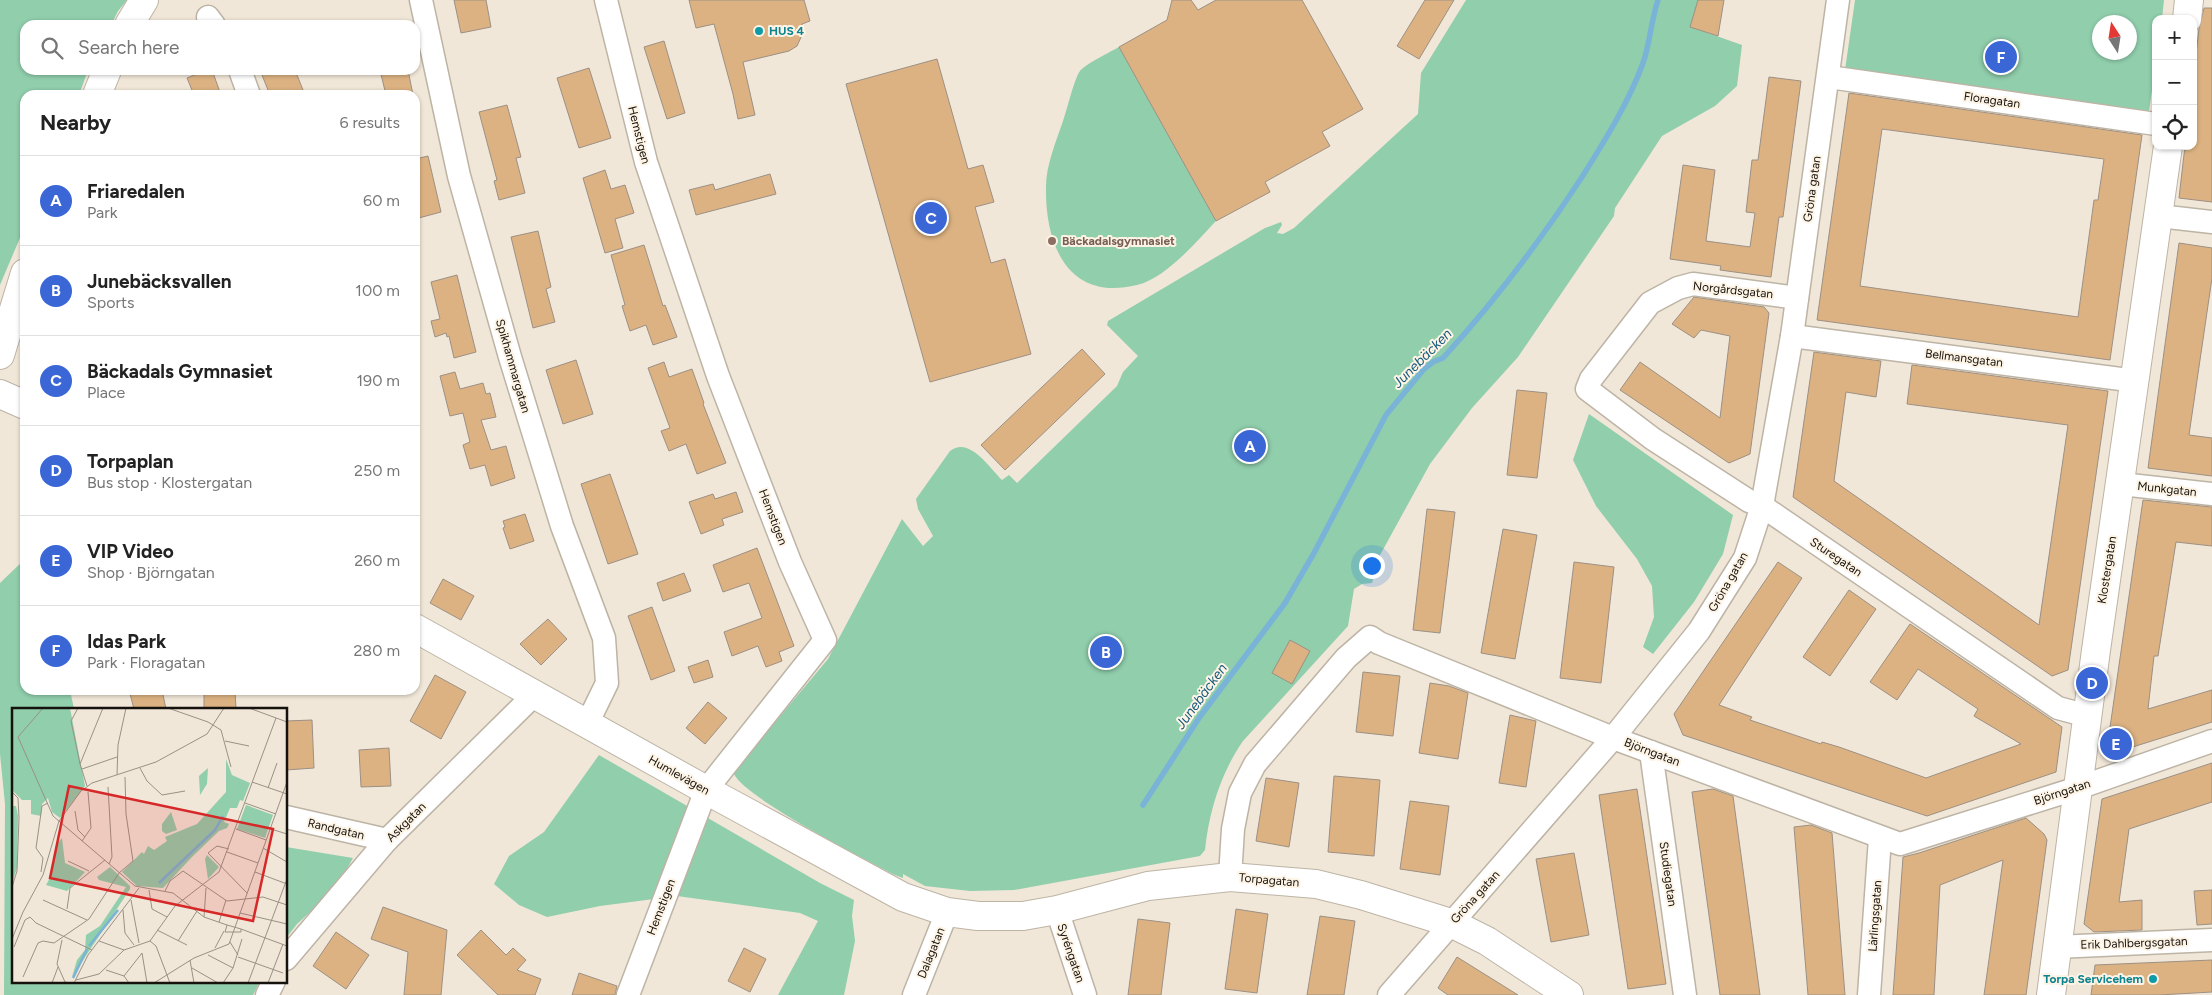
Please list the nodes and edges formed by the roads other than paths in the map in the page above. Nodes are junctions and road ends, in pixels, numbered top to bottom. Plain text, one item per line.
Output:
1 (144, 0) edge
2 (421, 0) edge
3 (606, 0) edge
4 (1838, 0) edge
5 (2189, 0) edge
6 (2187, 15) edge
7 (132, 20) edge
8 (106, 75) edge
9 (242, 75) edge
10 (1829, 77) junction
11 (99, 90) edge
12 (247, 90) edge
13 (2152, 123) edge
14 (2167, 150) edge
15 (2159, 216) junction
16 (2212, 222) edge
17 (20, 270) edge
18 (20, 289) edge
19 (1796, 298) junction
20 (0, 314) edge
21 (1792, 336) junction
22 (0, 355) edge
23 (2136, 381) junction
24 (1589, 384) joint
25 (0, 394) edge
26 (20, 403) edge
27 (2121, 484) junction
28 (2212, 494) edge
29 (1762, 506) junction
30 (420, 631) edge
31 (535, 694) junction
32 (2088, 716) junction
33 (587, 724) junction
34 (1613, 738) junction
35 (2212, 741) edge
36 (1651, 752) junction
37 (2078, 788) junction
38 (706, 790) junction
39 (288, 817) edge
40 (1880, 838) junction
41 (387, 840) junction
42 (1230, 877) junction
43 (1057, 910) junction
44 (947, 912) junction
45 (1451, 923) junction
46 (2212, 940) edge
47 (2056, 947) junction
48 (288, 957) edge
49 (274, 982) edge
50 (268, 995) edge
51 (628, 995) edge
52 (914, 995) edge
53 (1085, 995) edge
54 (1389, 995) edge
55 (1569, 995) edge
56 (1685, 995) edge
57 (1869, 995) edge
58 (2051, 995) edge

1 - 7 street
2 - 33 street, Spikhammargatan
3 - 38 street, Hemstigen
4 - 10 street, Gröna gatan
5 - 6 street
8 - 11 street
9 - 12 street
10 - 13 street, Floragatan
10 - 19 street, Gröna gatan
14 - 15 street, Klostergatan
15 - 16 street
15 - 23 street, Klostergatan
17 - 20 street
18 - 22 street
19 - 21 street, Gröna gatan
19 - 24 street, Norgårdsgatan
21 - 23 street, Bellmansgatan
21 - 29 street, Gröna gatan
23 - 27 street, Klostergatan
24 - 29 street, Sturegatan
25 - 26 street
27 - 28 street, Munkgatan
27 - 32 street, Klostergatan
29 - 32 street, Sturegatan
29 - 34 street, Gröna gatan
30 - 31 street, Humlevägen
31 - 33 street, Humlevägen
31 - 41 street, Askgatan
32 - 37 street, Klostergatan
33 - 38 street, Humlevägen
34 - 36 street, Björngatan
34 - 42 street, Björngatan
34 - 45 street, Gröna gatan
35 - 37 street, Björngatan
36 - 40 street, Björngatan
36 - 56 street, Studiegatan
37 - 40 street, Björngatan
37 - 47 street, Klostergatan
38 - 44 street, Humlevägen
38 - 51 street, Hemstigen
39 - 41 street, Randgatan
40 - 57 street, Lärlingsgatan
41 - 48 street, Askgatan
42 - 43 street, Torpagatan
42 - 45 street, Torpagatan
43 - 44 street, Torpagatan
43 - 53 street, Syréngatan
44 - 52 street, Dalagatan
45 - 54 street, Gröna gatan
45 - 55 street, Torpagatan
46 - 47 street, Erik Dahlbergsgatan
47 - 58 street, Klostergatan
49 - 50 street

